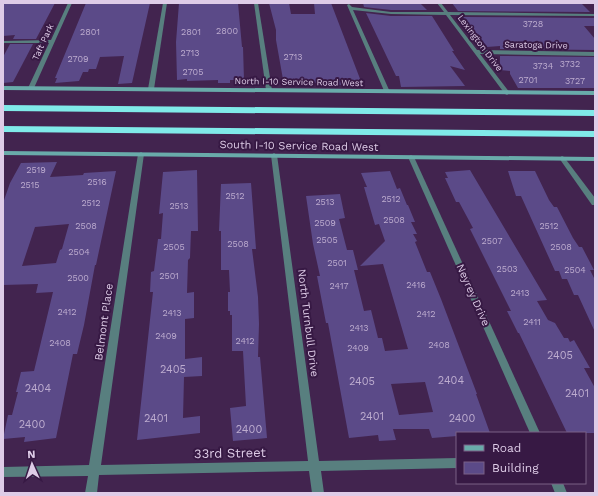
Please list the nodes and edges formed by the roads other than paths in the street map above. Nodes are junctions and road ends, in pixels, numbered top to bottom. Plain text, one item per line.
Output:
1 (70, 3) edge
2 (165, 3) edge
3 (256, 3) edge
4 (439, 3) edge
5 (349, 5) edge
6 (447, 13) junction
7 (595, 15) edge
8 (52, 41) junction
9 (3, 42) edge
10 (477, 52) junction
11 (595, 54) edge
12 (3, 88) edge
13 (31, 88) junction
14 (152, 89) junction
15 (269, 90) junction
16 (387, 92) junction
17 (507, 93) junction
18 (595, 93) edge
19 (3, 108) edge
20 (595, 113) edge
21 (3, 129) edge
22 (595, 134) edge
23 (3, 153) edge
24 (141, 154) junction
25 (274, 155) junction
26 (411, 157) junction
27 (562, 158) junction
28 (595, 159) edge
29 (595, 203) edge
30 (535, 432) edge
31 (456, 463) edge
32 (314, 466) junction
33 (94, 470) junction
34 (3, 472) edge
35 (91, 493) edge
36 (318, 493) edge

1 - 8 street, Taft Park
2 - 14 street
3 - 15 street
4 - 6 street, Lexington Drive
5 - 6 street
5 - 16 street
6 - 7 street
6 - 10 street, Lexington Drive
8 - 9 street
8 - 13 street, Taft Park
10 - 11 street, Saratoga Drive
10 - 17 street, Lexington Drive
12 - 13 street, North I-10 Service Road West
13 - 14 street, North I-10 Service Road West
14 - 15 street, North I-10 Service Road West
15 - 16 street, North I-10 Service Road West
16 - 17 street, North I-10 Service Road West
17 - 18 street, North I-10 Service Road West
19 - 20 highway
21 - 22 highway
23 - 24 street, South I-10 Service Road West
24 - 25 street, South I-10 Service Road West
24 - 33 street, Belmont Place
25 - 26 street, South I-10 Service Road West
25 - 32 street, North Turnbull Drive
26 - 27 street, South I-10 Service Road West
26 - 30 street, Neyrey Drive
27 - 28 street, South I-10 Service Road West
27 - 29 street
31 - 32 street, 33rd Street
32 - 33 street, 33rd Street
32 - 36 street, North Turnbull Drive
33 - 34 street, 33rd Street
33 - 35 street, Belmont Place

